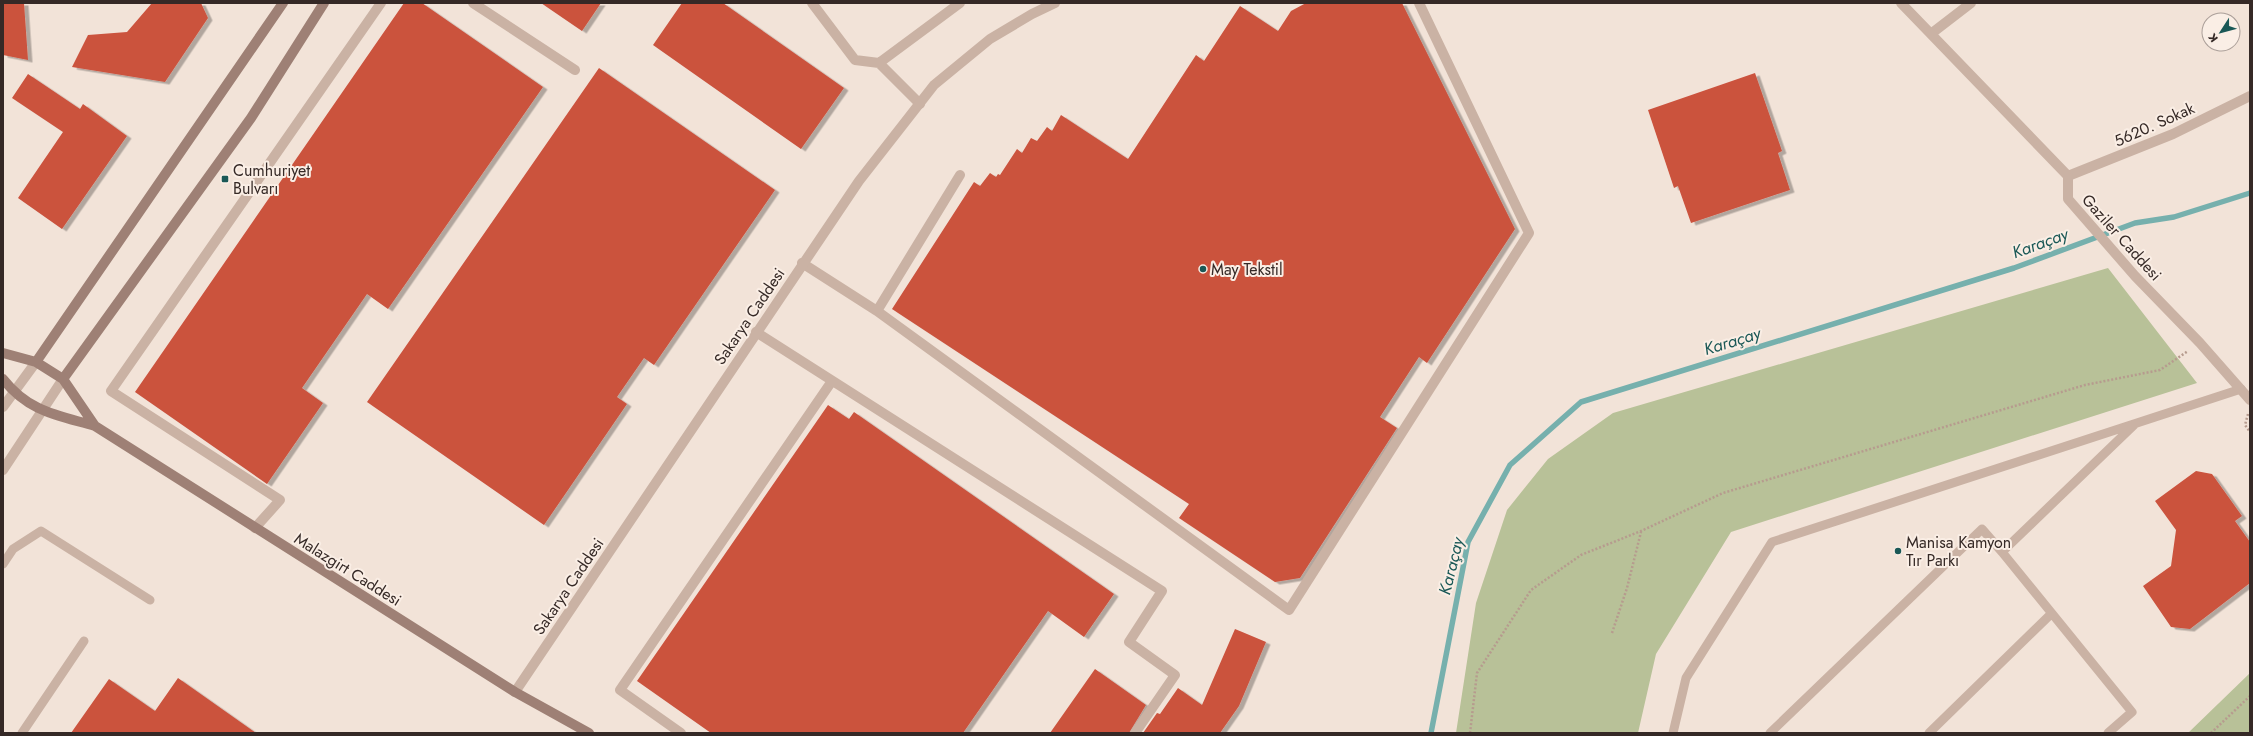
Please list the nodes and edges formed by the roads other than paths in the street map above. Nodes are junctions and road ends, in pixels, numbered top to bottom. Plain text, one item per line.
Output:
1 (283, 3) edge
2 (324, 3) edge
3 (381, 3) edge
4 (473, 3) edge
5 (812, 3) edge
6 (960, 3) edge
7 (1055, 3) edge
8 (1419, 3) edge
9 (1901, 3) edge
10 (1971, 3) edge
11 (1932, 33) junction
12 (879, 63) junction
13 (575, 70) dead end
14 (2250, 96) edge
15 (920, 104) junction
16 (960, 175) dead end
17 (2068, 176) junction
18 (802, 264) junction
19 (877, 311) junction
20 (756, 332) junction
21 (3, 352) edge
22 (36, 362) junction
23 (3, 379) edge
24 (63, 379) junction
25 (832, 381) junction
26 (2241, 389) junction
27 (14, 392) junction
28 (2250, 400) edge
29 (3, 408) edge
30 (41, 411) junction
31 (2136, 423) junction
32 (95, 426) junction
33 (3, 470) edge
34 (255, 528) junction
35 (2002, 552) junction
36 (3, 564) edge
37 (150, 600) dead end
38 (2051, 614) junction
39 (84, 641) dead end
40 (515, 692) junction
41 (22, 733) edge
42 (589, 733) edge
43 (681, 733) edge
44 (1135, 733) edge
45 (1673, 733) edge
46 (1770, 733) edge
47 (1929, 733) edge
48 (2108, 733) edge

1 - 22 main road
2 - 24 main road
3 - 34 street
4 - 13 street
5 - 12 street
6 - 12 street
7 - 15 street, Sakarya Caddesi
8 - 19 street
9 - 11 street
10 - 11 street
11 - 17 street
12 - 15 street
14 - 17 street, 5620. Sokak
15 - 18 street, Sakarya Caddesi
16 - 19 street
17 - 26 street, Gaziler Caddesi
18 - 19 street
18 - 20 street, Sakarya Caddesi
20 - 25 street
20 - 40 street, Sakarya Caddesi
21 - 22 main road
22 - 24 main road
22 - 27 street
23 - 27 main road
24 - 30 street
24 - 32 main road
25 - 43 street
25 - 44 street
26 - 28 street, Gaziler Caddesi
26 - 31 lane
27 - 29 street
27 - 30 main road
30 - 32 main road
30 - 33 street
31 - 35 lane
31 - 45 lane
32 - 34 main road, Malazgirt Caddesi
34 - 40 main road, Malazgirt Caddesi
35 - 38 lane
35 - 46 lane
36 - 37 lane
38 - 47 lane
38 - 48 lane
39 - 41 lane
40 - 42 main road, Malazgirt Caddesi

